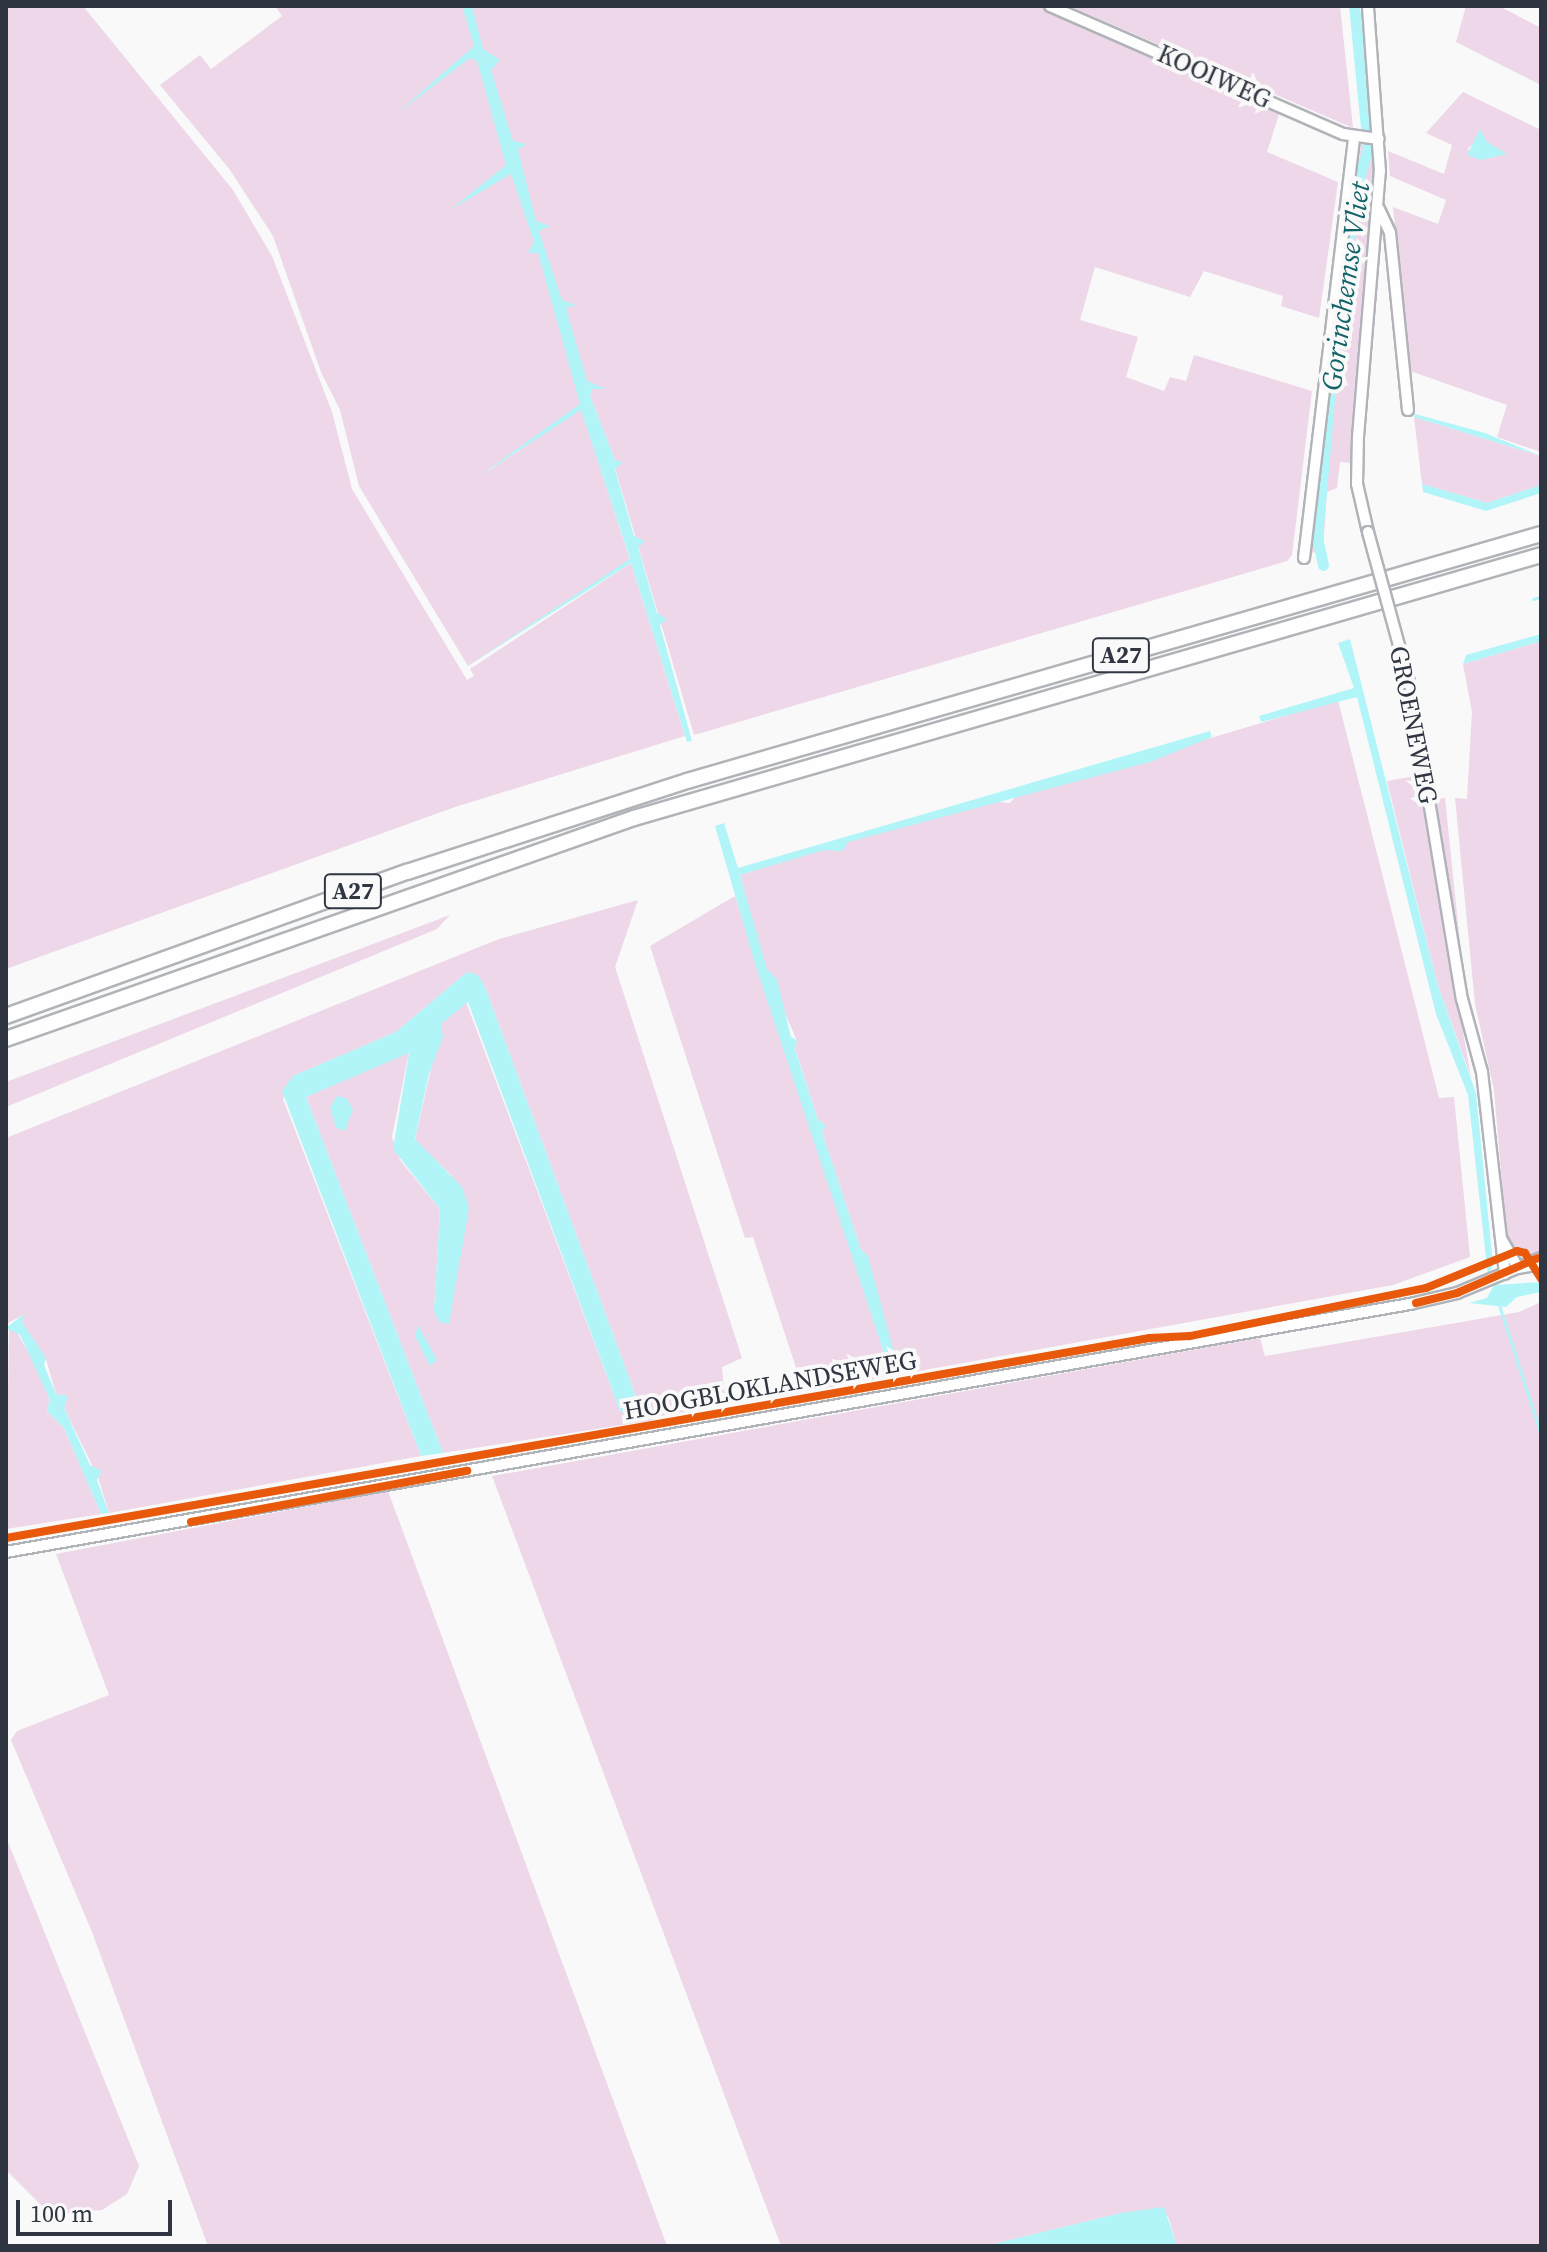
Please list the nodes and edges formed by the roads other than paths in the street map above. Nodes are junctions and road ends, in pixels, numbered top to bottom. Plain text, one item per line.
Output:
1 (1050, 6) edge
2 (1368, 6) edge
3 (1368, 139) junction
4 (1379, 209) junction
5 (1408, 410) dead end
6 (1541, 534) edge
7 (1541, 555) edge
8 (1304, 558) dead end
9 (6, 1016) edge
10 (6, 1039) edge
11 (1502, 1240) junction
12 (1541, 1261) edge
13 (1518, 1268) junction
14 (1502, 1275) junction
15 (6, 1552) edge

1 - 3 street, KOOIWEG
2 - 3 street, GROENEWEG
3 - 4 street, GROENEWEG
3 - 8 street, GROENEWEG
4 - 5 street, GROENEWEG
4 - 11 street, GROENEWEG, bridge
6 - 9 highway, A27
7 - 10 highway, A27
11 - 13 street, GROENEWEG
11 - 14 street, GROENEWEG
12 - 13 street, HOOGBLOKLANDSEWEG
13 - 14 street, HOOGBLOKLANDSEWEG
14 - 15 street, HOOGBLOKLANDSEWEG

